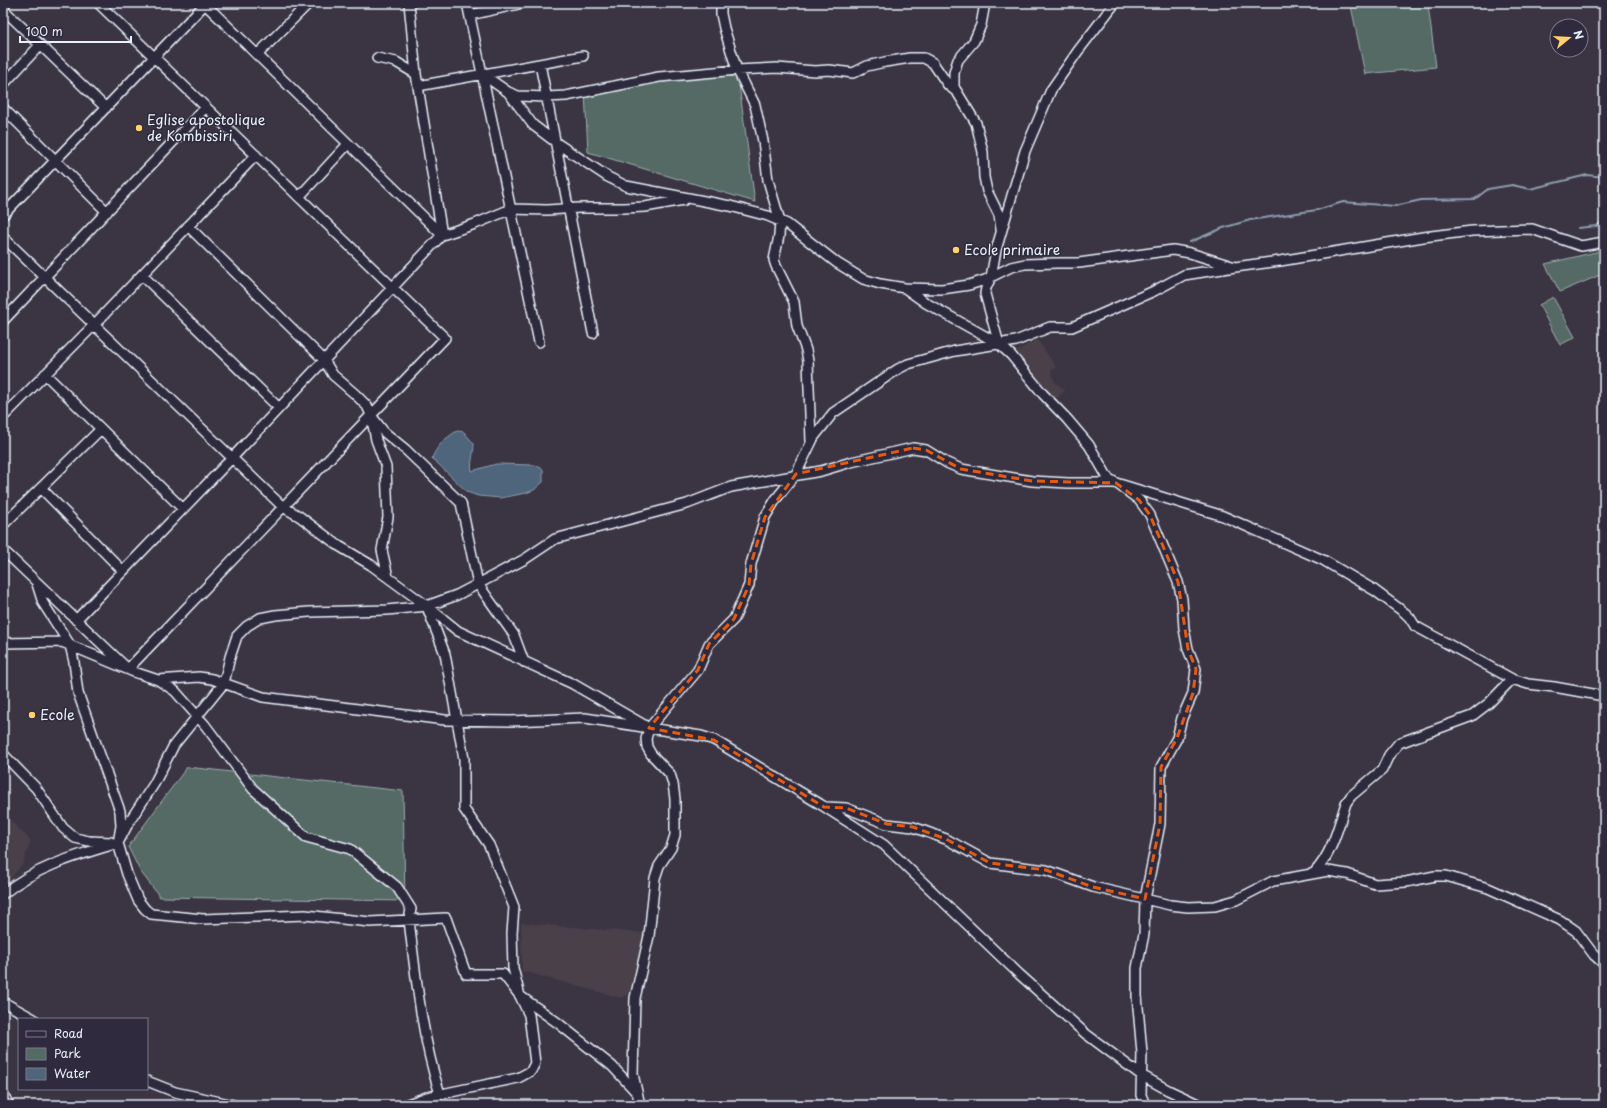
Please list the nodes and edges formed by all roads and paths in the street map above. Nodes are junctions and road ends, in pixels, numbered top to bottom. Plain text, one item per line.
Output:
1 (98, 3) edge
2 (205, 3) edge
3 (309, 3) edge
4 (410, 3) edge
5 (467, 3) edge
6 (523, 3) edge
7 (721, 3) edge
8 (985, 3) edge
9 (1115, 3) edge
10 (3, 9) edge
11 (470, 15) junction
12 (40, 45) junction
13 (257, 55) junction
14 (583, 56) dead end
15 (154, 57) junction
16 (377, 58) dead end
17 (540, 64) junction
18 (737, 70) junction
19 (416, 74) junction
20 (482, 74) junction
21 (3, 85) edge
22 (418, 86) junction
23 (508, 92) junction
24 (958, 93) junction
25 (547, 97) junction
26 (206, 107) junction
27 (3, 108) edge
28 (106, 108) junction
29 (556, 143) junction
30 (348, 144) junction
31 (256, 155) junction
32 (56, 161) junction
33 (299, 197) junction
34 (689, 199) junction
35 (511, 209) junction
36 (569, 209) junction
37 (107, 212) junction
38 (3, 215) edge
39 (780, 221) junction
40 (188, 226) junction
41 (1001, 232) junction
42 (442, 234) junction
43 (3, 237) edge
44 (1604, 242) edge
45 (1235, 267) junction
46 (142, 275) junction
47 (45, 277) junction
48 (991, 277) junction
49 (392, 287) junction
50 (905, 288) junction
51 (3, 321) edge
52 (94, 325) junction
53 (594, 333) dead end
54 (539, 342) dead end
55 (999, 344) junction
56 (324, 360) junction
57 (46, 374) junction
58 (279, 408) junction
59 (372, 415) junction
60 (3, 418) edge
61 (101, 429) junction
62 (811, 443) junction
63 (232, 458) junction
64 (796, 474) junction
65 (1116, 484) junction
66 (41, 488) junction
67 (283, 507) junction
68 (183, 509) junction
69 (3, 525) edge
70 (3, 550) edge
71 (123, 571) junction
72 (388, 578) junction
73 (37, 583) junction
74 (478, 584) junction
75 (427, 606) junction
76 (76, 620) junction
77 (3, 643) edge
78 (70, 645) junction
79 (524, 662) junction
80 (128, 669) junction
81 (1512, 679) junction
82 (158, 680) junction
83 (224, 683) junction
84 (1604, 696) edge
85 (197, 715) junction
86 (457, 720) junction
87 (649, 728) junction
88 (3, 754) edge
89 (824, 807) junction
90 (118, 843) junction
91 (1314, 873) junction
92 (3, 894) edge
93 (1146, 899) junction
94 (409, 920) junction
95 (1604, 964) edge
96 (520, 996) junction
97 (3, 1002) edge
98 (32, 1018) edge
99 (1141, 1075) junction
100 (148, 1081) edge
101 (3, 1094) edge
102 (440, 1094) junction
103 (638, 1094) junction
104 (9, 1105) edge
105 (232, 1105) edge
106 (405, 1105) edge
107 (640, 1105) edge
108 (1145, 1105) edge
109 (1200, 1105) edge

1 - 15 street
2 - 13 street
2 - 15 street
3 - 13 street
4 - 19 street
5 - 11 street
6 - 11 street
7 - 18 street
8 - 24 street
9 - 41 street
10 - 12 street
11 - 20 street
12 - 21 street
12 - 28 street
13 - 30 street
14 - 17 street
15 - 26 street
15 - 28 street
16 - 19 street
17 - 20 street
17 - 25 street
18 - 24 street
18 - 25 street
18 - 39 street
19 - 22 street
20 - 22 street
20 - 23 street
20 - 35 street
22 - 42 street
23 - 25 street
23 - 29 street
24 - 41 street
25 - 29 street
26 - 31 street
26 - 37 street
27 - 32 street
28 - 32 street
29 - 34 street
29 - 36 street
30 - 33 street
30 - 42 street
31 - 33 street
31 - 40 street
32 - 37 street
32 - 38 street
33 - 49 street
34 - 36 street
34 - 39 street
35 - 36 street
35 - 42 street
35 - 54 street
36 - 53 street
37 - 47 street
39 - 50 street
39 - 62 street
40 - 46 street
40 - 56 street
41 - 48 street
42 - 49 street
43 - 47 street
44 - 45 street
45 - 48 street
45 - 55 street
46 - 52 street
46 - 58 street
47 - 51 street
47 - 52 street
48 - 50 street
48 - 55 street
49 - 56 street
49 - 59 street
50 - 55 street
52 - 57 street
52 - 63 street
55 - 62 street
55 - 65 street
56 - 58 street
56 - 59 street
57 - 60 street
57 - 61 street
58 - 63 street
59 - 67 street
59 - 72 street
59 - 74 street
61 - 66 street
61 - 68 street
62 - 64 street
63 - 67 street
63 - 68 street
64 - 65 street
64 - 74 street
64 - 87 street
65 - 81 street
65 - 93 street
66 - 69 street
66 - 71 street
67 - 72 street
67 - 80 street
68 - 71 street
70 - 73 street
71 - 76 street
72 - 75 street
73 - 76 street
73 - 78 street
74 - 75 street
74 - 79 street
75 - 79 street
75 - 83 street
75 - 86 street
76 - 80 street
77 - 78 street
78 - 80 street
78 - 90 street
79 - 87 street
80 - 82 street
81 - 84 street
81 - 91 street
82 - 83 street
82 - 85 street
83 - 85 street
83 - 86 street
85 - 90 street
85 - 94 street
86 - 87 street
86 - 96 street
87 - 89 street
87 - 103 street
88 - 90 street
89 - 93 street
89 - 99 street
90 - 92 street
90 - 94 street
91 - 93 street
91 - 95 street
93 - 99 street
94 - 96 street
94 - 102 street
96 - 102 street
96 - 103 street
97 - 98 street
99 - 108 street
99 - 109 street
100 - 105 street
101 - 104 street
102 - 106 street
103 - 107 street

